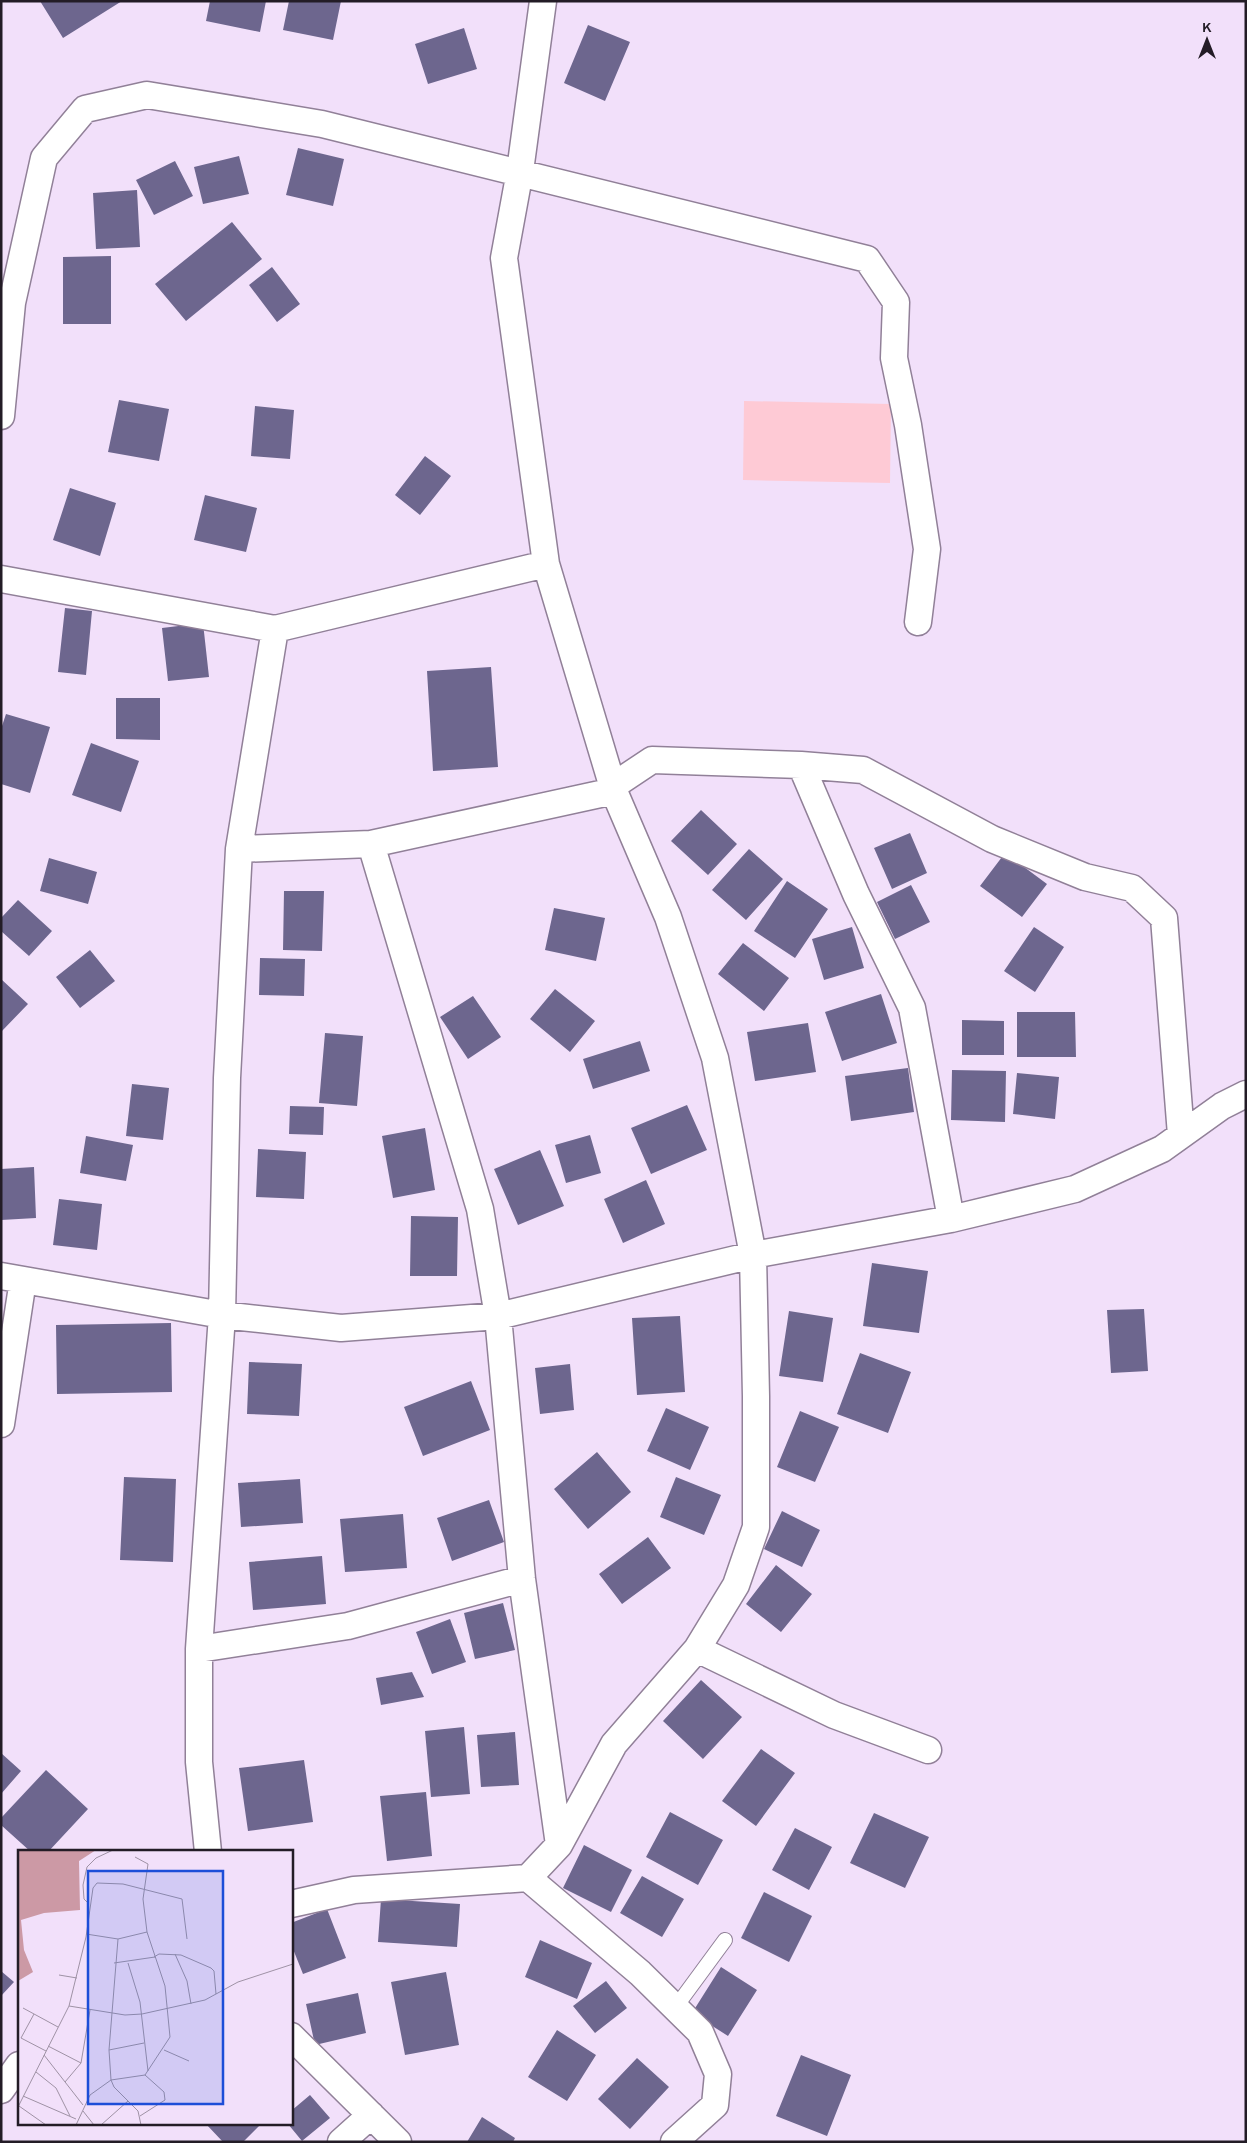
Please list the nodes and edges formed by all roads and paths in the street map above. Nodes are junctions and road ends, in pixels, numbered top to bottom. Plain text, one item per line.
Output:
1 (543, 1) edge
2 (520, 171) junction
3 (7, 298) edge
4 (1, 416) edge
5 (546, 564) junction
6 (1, 579) edge
7 (918, 622) dead end
8 (275, 629) junction
9 (801, 765) junction
10 (614, 789) junction
11 (371, 844) junction
12 (239, 849) junction
13 (1246, 1094) edge
14 (1181, 1135) junction
15 (951, 1220) junction
16 (753, 1255) junction
17 (12, 1278) edge
18 (222, 1315) junction
19 (498, 1316) junction
20 (1, 1424) edge
21 (522, 1579) junction
22 (199, 1649) junction
23 (697, 1649) junction
24 (928, 1750) dead end
25 (558, 1845) junction
26 (208, 1850) edge
27 (528, 1878) junction
28 (292, 1904) edge
29 (725, 1940) dead end
30 (675, 2008) junction
31 (292, 2037) edge
32 (18, 2066) edge
33 (1, 2090) edge
34 (371, 2115) junction
35 (341, 2142) edge
36 (398, 2142) edge
37 (674, 2142) edge

1 - 2 street
2 - 3 street
2 - 5 street
2 - 7 street
3 - 4 street
5 - 8 street
5 - 10 street
6 - 8 street
8 - 12 street
9 - 10 street
9 - 14 street
9 - 15 street
10 - 11 street
10 - 16 street
11 - 12 street
11 - 19 street
12 - 18 street
13 - 14 street
14 - 15 street
15 - 16 street
16 - 19 street
16 - 23 street
17 - 18 street
17 - 20 street
18 - 19 street
18 - 22 street
19 - 21 street
21 - 22 street
21 - 25 street
22 - 26 street
23 - 24 street
23 - 25 street
25 - 27 street
27 - 28 street
27 - 30 street
29 - 30 lane
30 - 37 street
31 - 34 street
32 - 33 street
34 - 35 street
34 - 36 street

